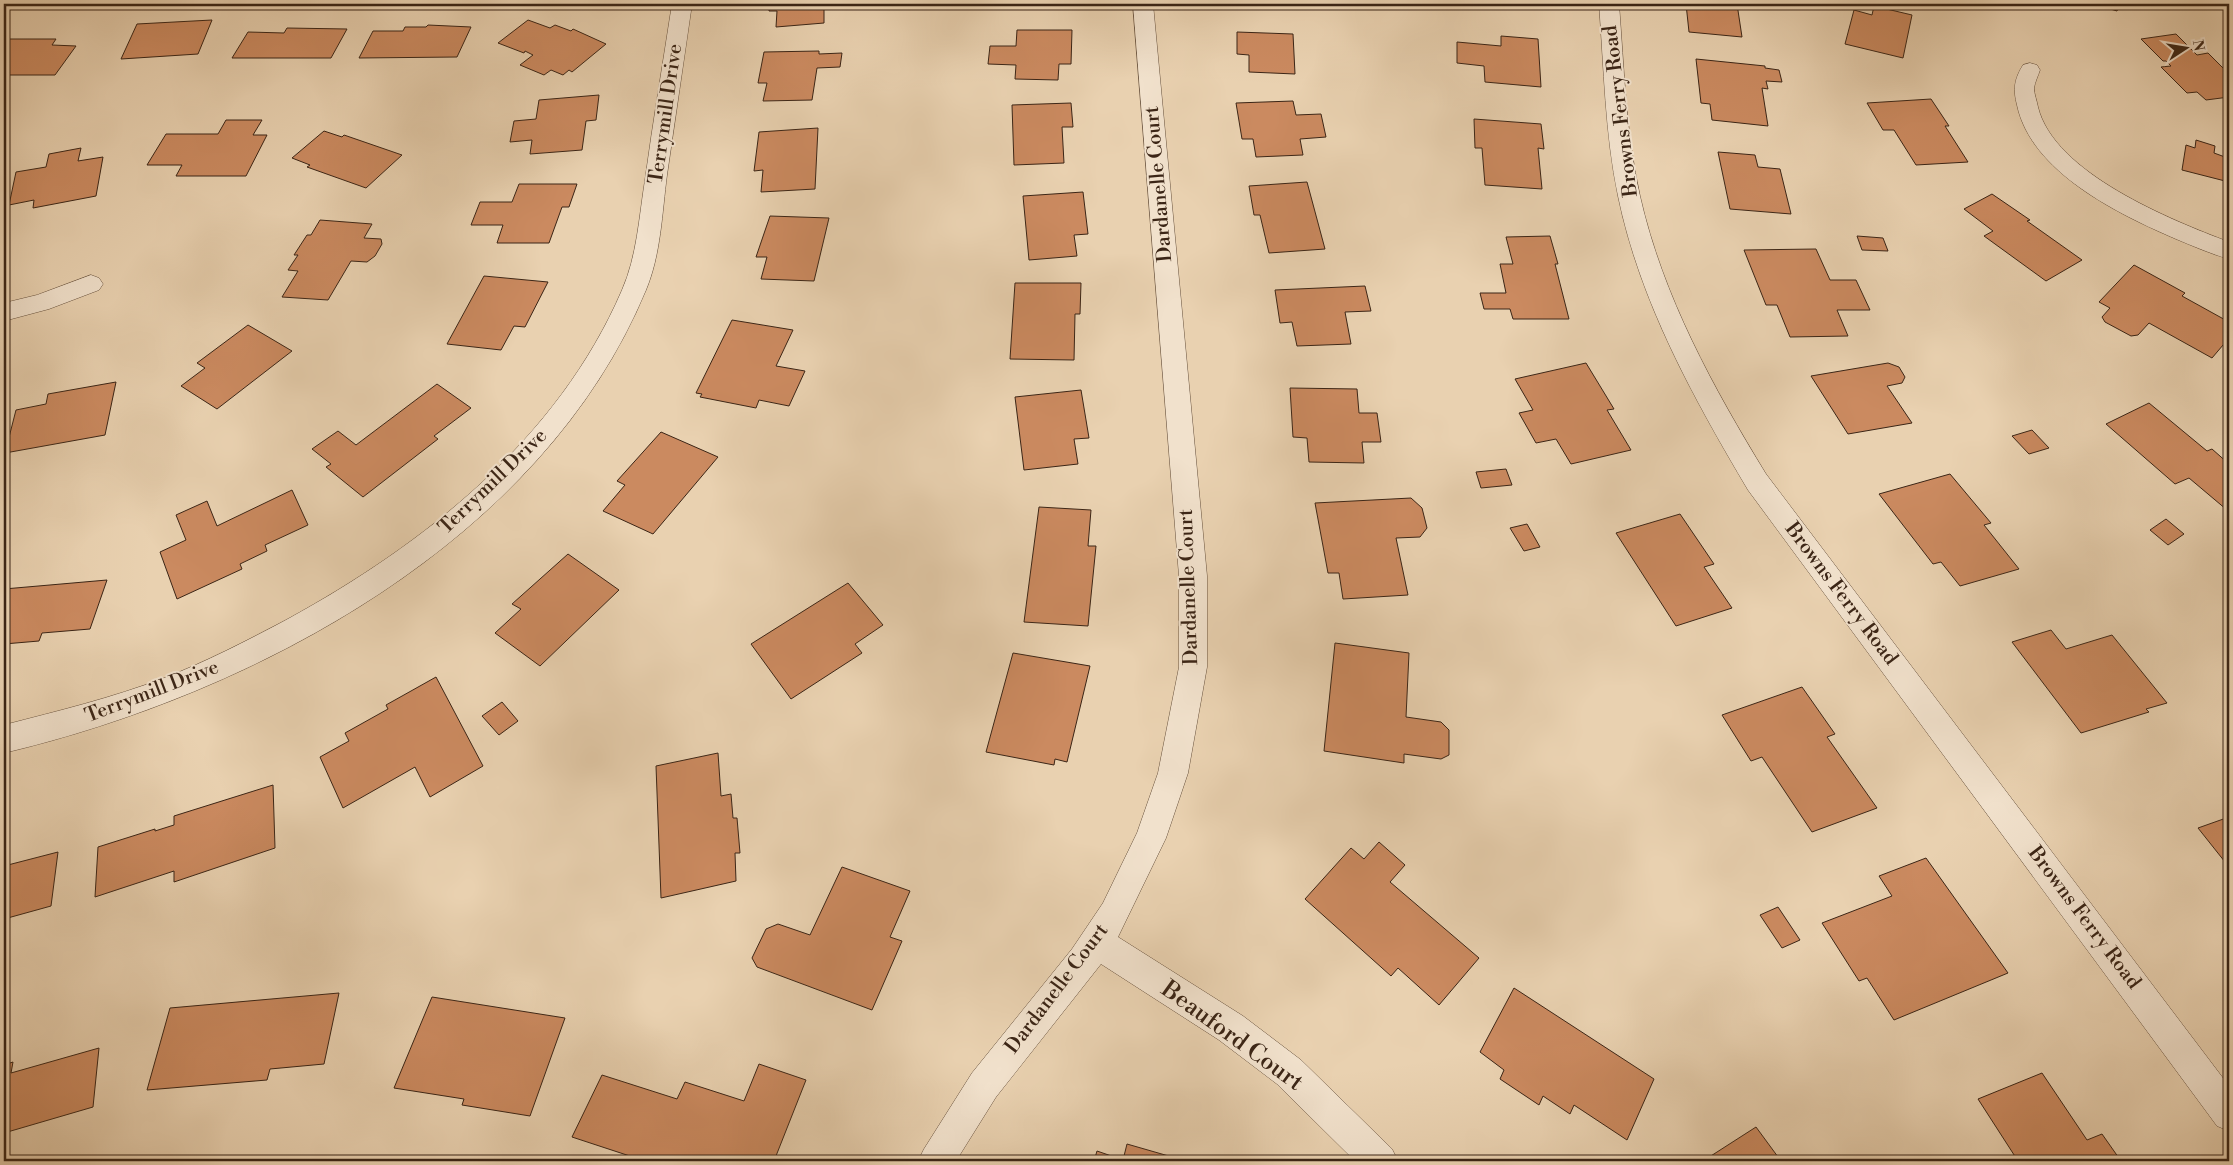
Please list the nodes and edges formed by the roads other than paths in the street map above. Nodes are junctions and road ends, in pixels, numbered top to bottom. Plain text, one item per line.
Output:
1 (682, 4) edge
2 (1143, 4) edge
3 (1609, 4) edge
4 (2030, 70) dead end
5 (2229, 251) edge
6 (91, 284) dead end
7 (4, 312) edge
8 (4, 740) edge
9 (1096, 942) junction
10 (2226, 1103) edge
11 (936, 1161) edge
12 (1380, 1161) edge

1 - 8 street, Terrymill Drive
2 - 9 street, Dardanelle Court
3 - 10 street, Browns Ferry Road
4 - 5 street
6 - 7 street
9 - 11 street, Dardanelle Court
9 - 12 street, Beauford Court

